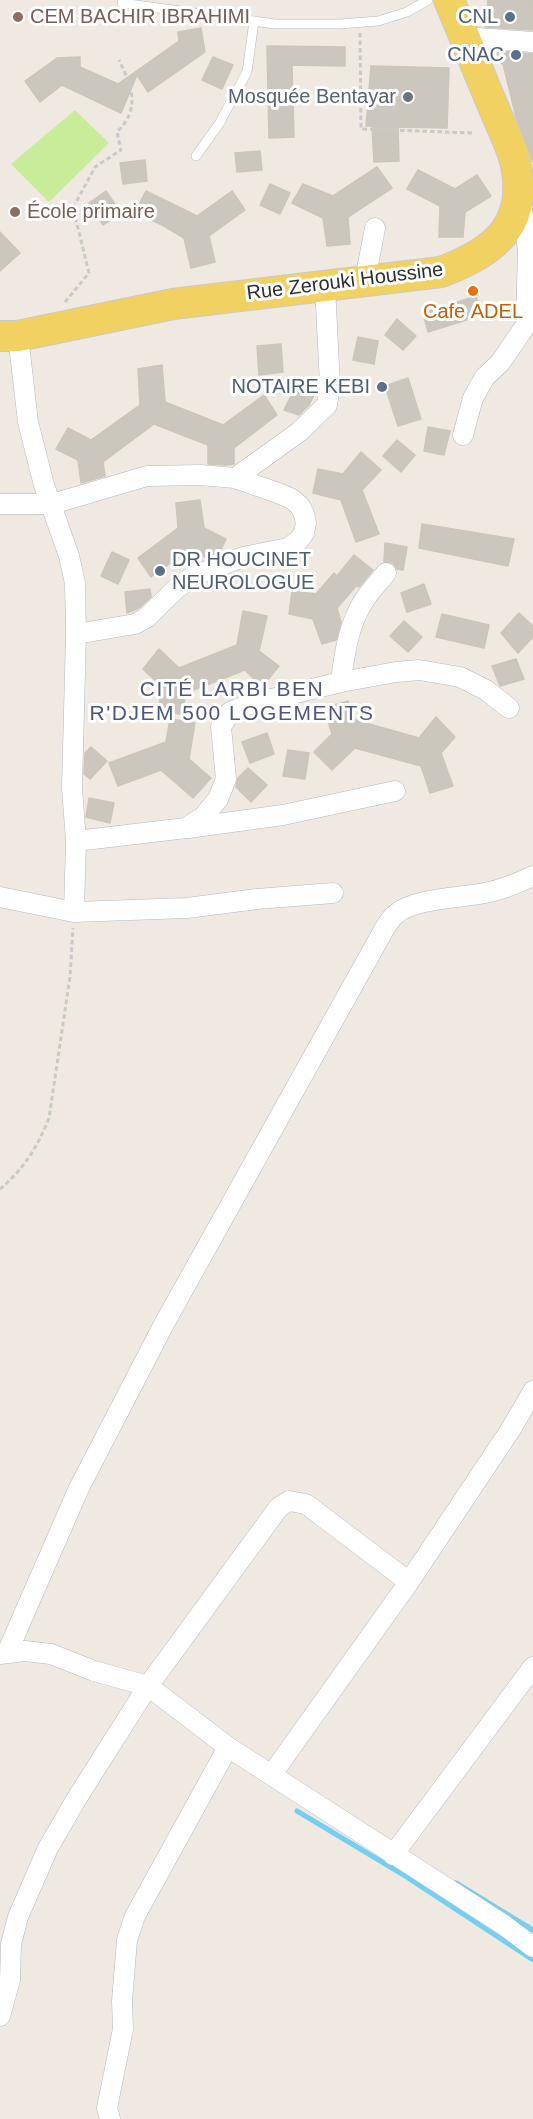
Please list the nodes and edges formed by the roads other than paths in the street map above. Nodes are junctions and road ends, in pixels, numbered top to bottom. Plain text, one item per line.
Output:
1 (428, 0) edge
2 (449, 0) edge
3 (122, 3) dead end
4 (254, 21) junction
5 (464, 37) junction
6 (533, 42) edge
7 (196, 156) dead end
8 (519, 190) junction
9 (375, 228) dead end
10 (529, 228) edge
11 (366, 280) junction
12 (325, 286) junction
13 (530, 300) edge
14 (20, 334) edge
15 (463, 435) dead end
16 (236, 478) junction
17 (0, 504) edge
18 (52, 504) junction
19 (386, 573) dead end
20 (76, 634) junction
21 (341, 681) junction
22 (509, 708) dead end
23 (395, 790) dead end
24 (186, 828) junction
25 (76, 840) junction
26 (533, 876) edge
27 (333, 893) dead end
28 (0, 897) edge
29 (74, 912) junction
30 (533, 1391) edge
31 (408, 1582) junction
32 (4, 1654) edge
33 (533, 1667) edge
34 (148, 1686) junction
35 (228, 1747) junction
36 (272, 1774) junction
37 (393, 1855) junction
38 (533, 1947) edge
39 (0, 2016) edge
40 (110, 2119) edge

1 - 4 lane
2 - 5 main road, Rue Zerouki Houssine
3 - 4 lane
4 - 7 lane
5 - 6 street
5 - 8 main road, Rue Zerouki Houssine
8 - 10 street
8 - 11 main road, Rue Zerouki Houssine
9 - 11 street
10 - 13 street
11 - 12 main road, Rue Zerouki Houssine
12 - 14 main road, Rue Zerouki Houssine
12 - 16 street
13 - 15 street
14 - 18 street
16 - 18 street
16 - 20 street
17 - 18 street
18 - 20 street
19 - 21 street
20 - 25 street
21 - 22 street
21 - 24 street
23 - 24 street
24 - 25 street
25 - 29 street
26 - 32 street
27 - 29 street
28 - 29 street
30 - 31 street
31 - 34 street
31 - 36 street
32 - 34 street
33 - 37 street
34 - 35 street
34 - 39 street
35 - 36 street
35 - 40 street
36 - 37 street
37 - 38 street

